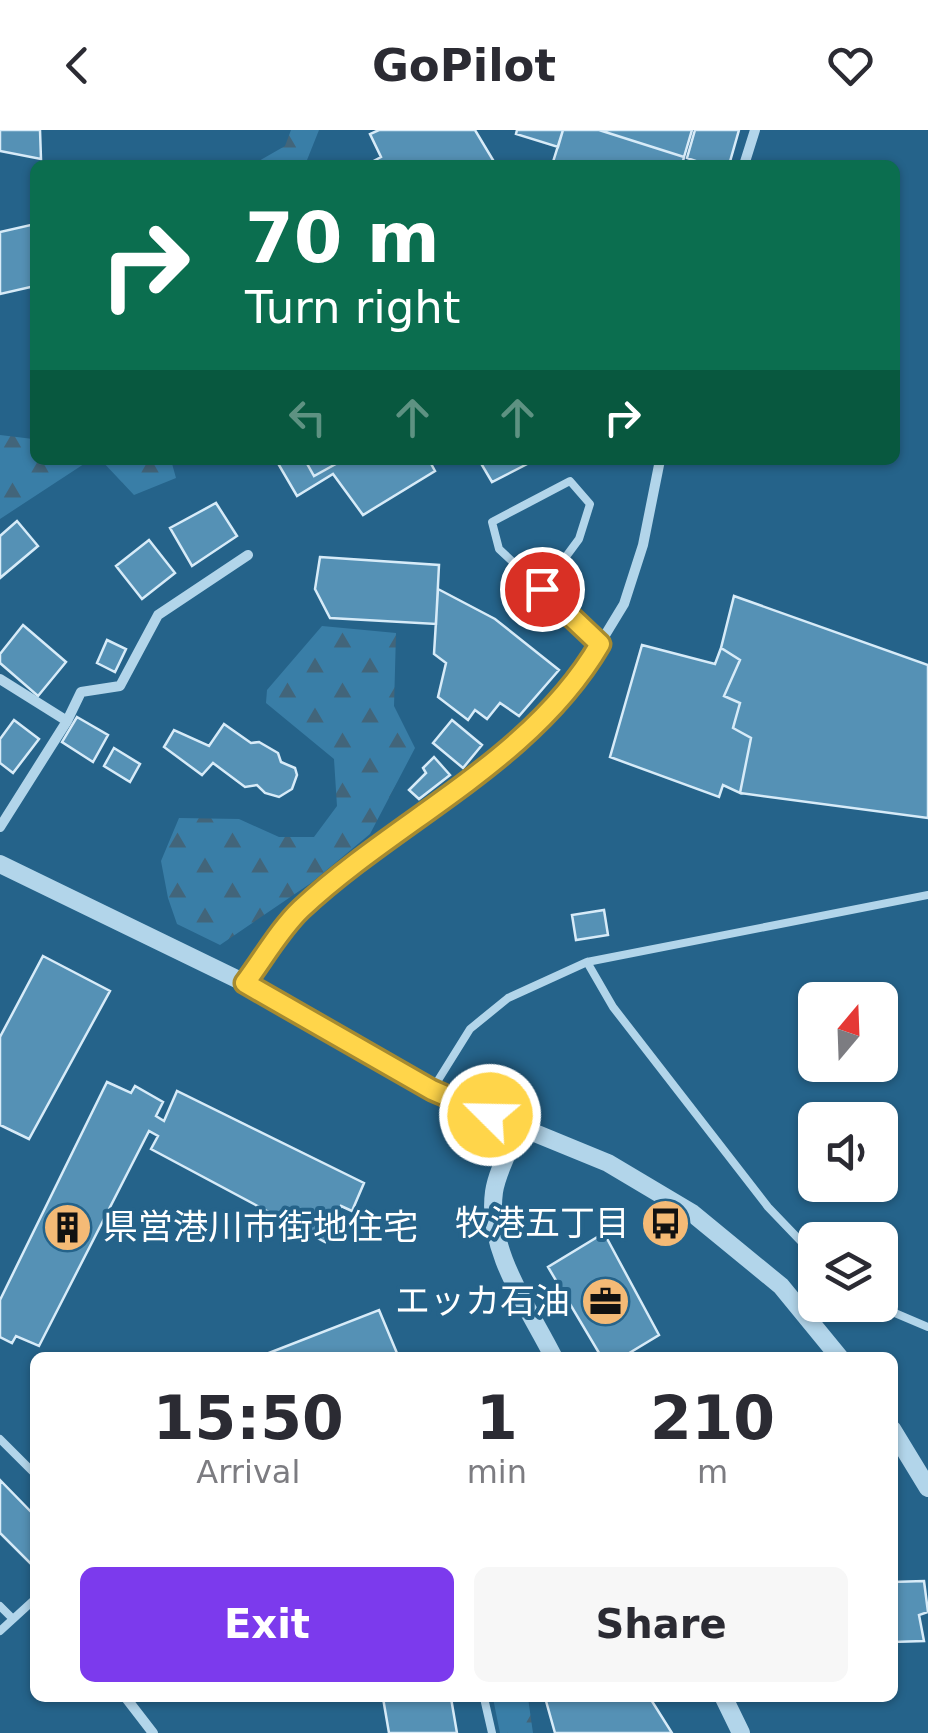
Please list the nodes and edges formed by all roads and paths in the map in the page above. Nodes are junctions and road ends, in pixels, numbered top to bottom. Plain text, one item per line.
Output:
1 (755, 130) edge
2 (746, 160) edge
3 (659, 465) edge
4 (248, 554) dead end
5 (542, 589) junction
6 (600, 644) junction
7 (0, 679) edge
8 (67, 721) junction
9 (0, 826) edge
10 (0, 864) edge
11 (928, 896) edge
12 (587, 962) junction
13 (245, 983) junction
14 (432, 1090) junction
15 (519, 1127) junction
16 (798, 1238) edge
17 (898, 1314) edge
18 (928, 1327) edge
19 (551, 1352) edge
20 (835, 1352) edge
21 (0, 1439) edge
22 (898, 1439) edge
23 (30, 1469) edge
24 (928, 1488) edge
25 (30, 1604) edge
26 (0, 1606) edge
27 (13, 1619) junction
28 (0, 1632) edge
29 (129, 1702) edge
30 (485, 1702) edge
31 (726, 1702) edge
32 (153, 1733) edge
33 (492, 1733) edge
34 (741, 1733) edge

1 - 2 street
3 - 6 street
4 - 8 street
5 - 5 lane
5 - 6 lane
6 - 13 street
7 - 8 street
8 - 9 street
10 - 13 street
11 - 12 lane
12 - 14 lane
12 - 16 lane
13 - 14 street
14 - 15 street
15 - 19 street
15 - 20 street
17 - 18 lane
21 - 23 lane
22 - 24 street
25 - 27 lane
26 - 27 lane
27 - 28 lane
29 - 32 street
30 - 33 lane
31 - 34 street

